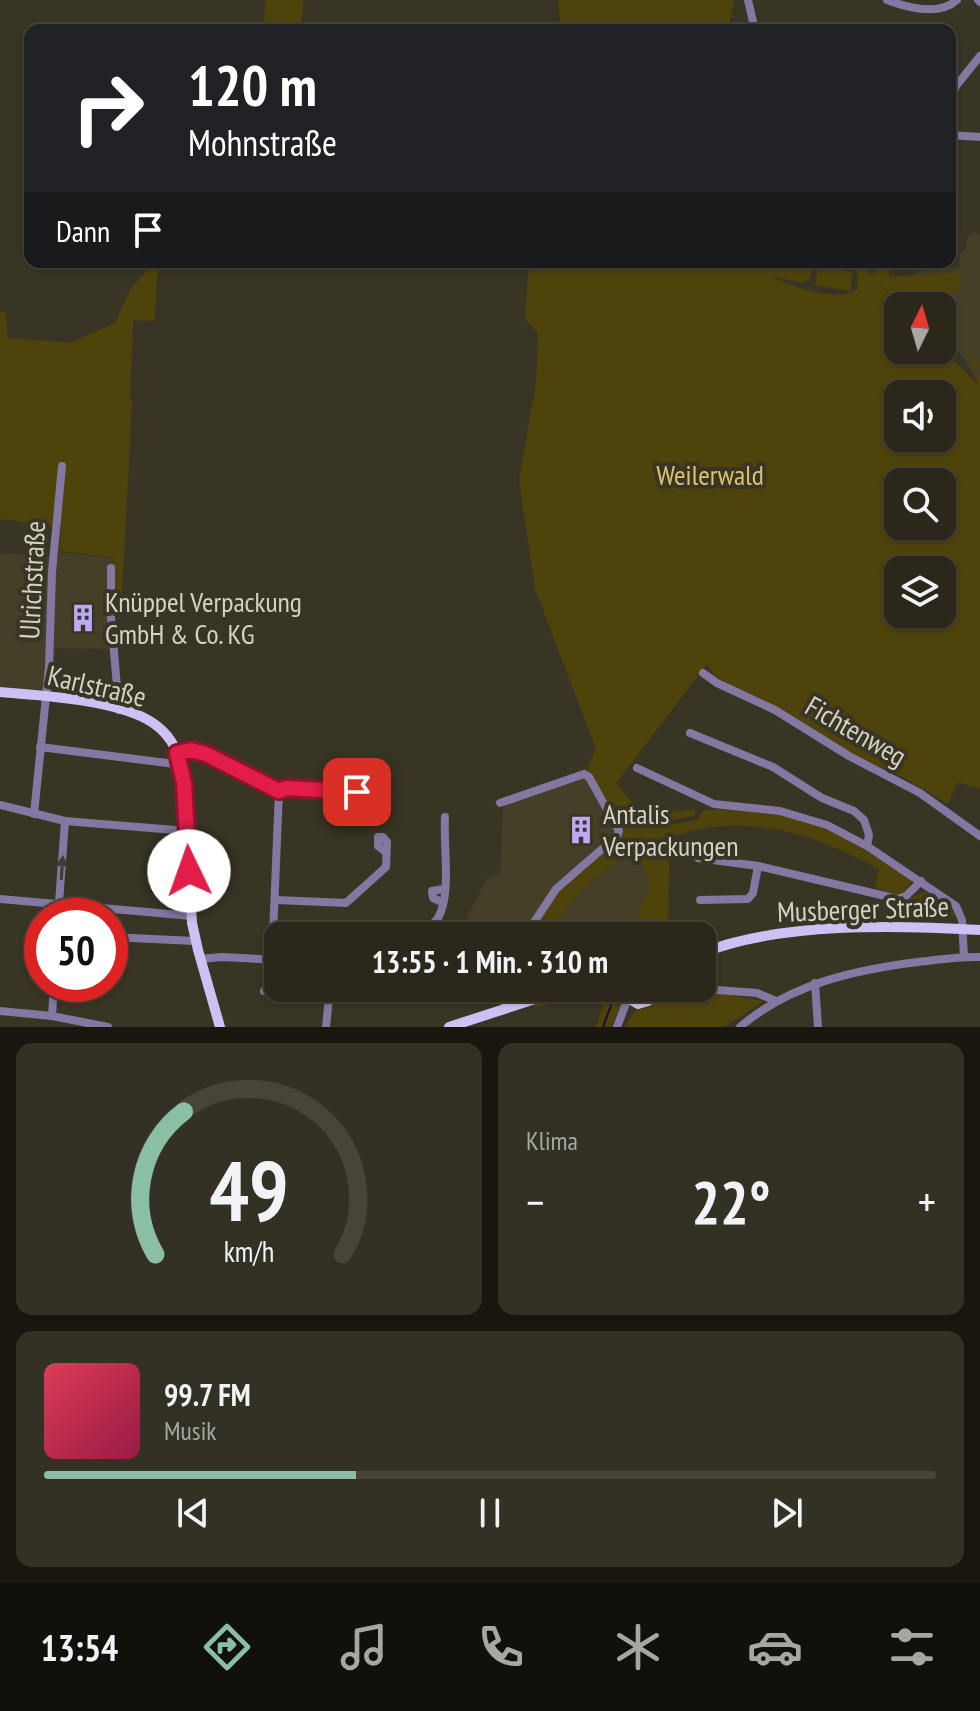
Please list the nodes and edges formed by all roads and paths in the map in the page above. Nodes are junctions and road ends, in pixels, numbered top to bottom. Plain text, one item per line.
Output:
1 (748, 0) edge
2 (887, 0) edge
3 (957, 0) edge
4 (754, 24) edge
5 (980, 56) edge
6 (956, 86) edge
7 (956, 135) edge
8 (980, 137) edge
9 (62, 466) dead end
10 (111, 568) dead end
11 (703, 673) dead end
12 (0, 692) edge
13 (46, 697) junction
14 (119, 710) junction
15 (690, 733) dead end
16 (40, 747) junction
17 (176, 758) junction
18 (637, 768) dead end
19 (279, 791) junction
20 (367, 793) dead end
21 (500, 803) dead end
22 (0, 805) edge
23 (34, 814) junction
24 (445, 817) dead end
25 (65, 821) junction
26 (187, 831) junction
27 (980, 836) edge
28 (867, 846) junction
29 (386, 852) dead end
30 (698, 858) dead end
31 (758, 866) junction
32 (921, 881) junction
33 (59, 898) edge
34 (0, 899) edge
35 (276, 900) junction
36 (700, 900) dead end
37 (24, 901) edge
38 (128, 910) edge
39 (192, 916) junction
40 (276, 922) edge
41 (433, 922) edge
42 (534, 922) edge
43 (962, 929) junction
44 (980, 930) edge
45 (128, 938) edge
46 (195, 941) junction
47 (716, 949) edge
48 (964, 957) junction
49 (980, 957) edge
50 (200, 959) junction
51 (264, 959) edge
52 (815, 983) junction
53 (716, 990) edge
54 (776, 1001) junction
55 (329, 1002) edge
56 (505, 1002) edge
57 (526, 1002) edge
58 (625, 1002) edge
59 (505, 1009) junction
60 (0, 1011) edge
61 (57, 1020) edge
62 (619, 1023) edge
63 (108, 1027) edge
64 (220, 1027) edge
65 (326, 1027) edge
66 (449, 1027) edge
67 (740, 1027) edge
68 (818, 1027) edge

1 - 4 street
2 - 3 street
5 - 6 street
7 - 8 street
9 - 13 street, Ulrichstraße
10 - 14 street
11 - 27 street, Fichtenweg
12 - 13 main road, Karlstraße
13 - 14 main road, Karlstraße
13 - 16 street, Ulrichstraße
14 - 17 main road, Karlstraße
15 - 28 street
16 - 17 street
16 - 23 street, Ulrichstraße
17 - 19 street
17 - 26 main road, Karlstraße
18 - 28 street
19 - 20 street
19 - 35 street
21 - 42 street
22 - 23 street
23 - 25 street
24 - 41 street
25 - 26 street
33 -> 25 street
26 - 39 main road, Karlstraße
28 - 32 street
29 - 35 street
30 - 31 street
31 - 32 street
31 - 36 street
32 - 43 street
34 - 37 street
35 - 40 street
38 - 39 street
39 - 46 main road, Karlstraße
43 - 44 main road, Musberger Straße
43 - 47 main road, Musberger Straße
43 - 48 street
45 - 46 street
46 - 50 main road, Karlstraße
48 - 49 street
48 - 52 street
50 - 51 street
50 - 64 main road, Karlstraße
52 - 54 street
52 - 68 street
53 - 54 street
54 - 67 street
55 - 65 street
56 - 59 street
57 - 59 main road
58 - 62 street
59 - 66 main road
60 - 61 street
61 - 63 street

